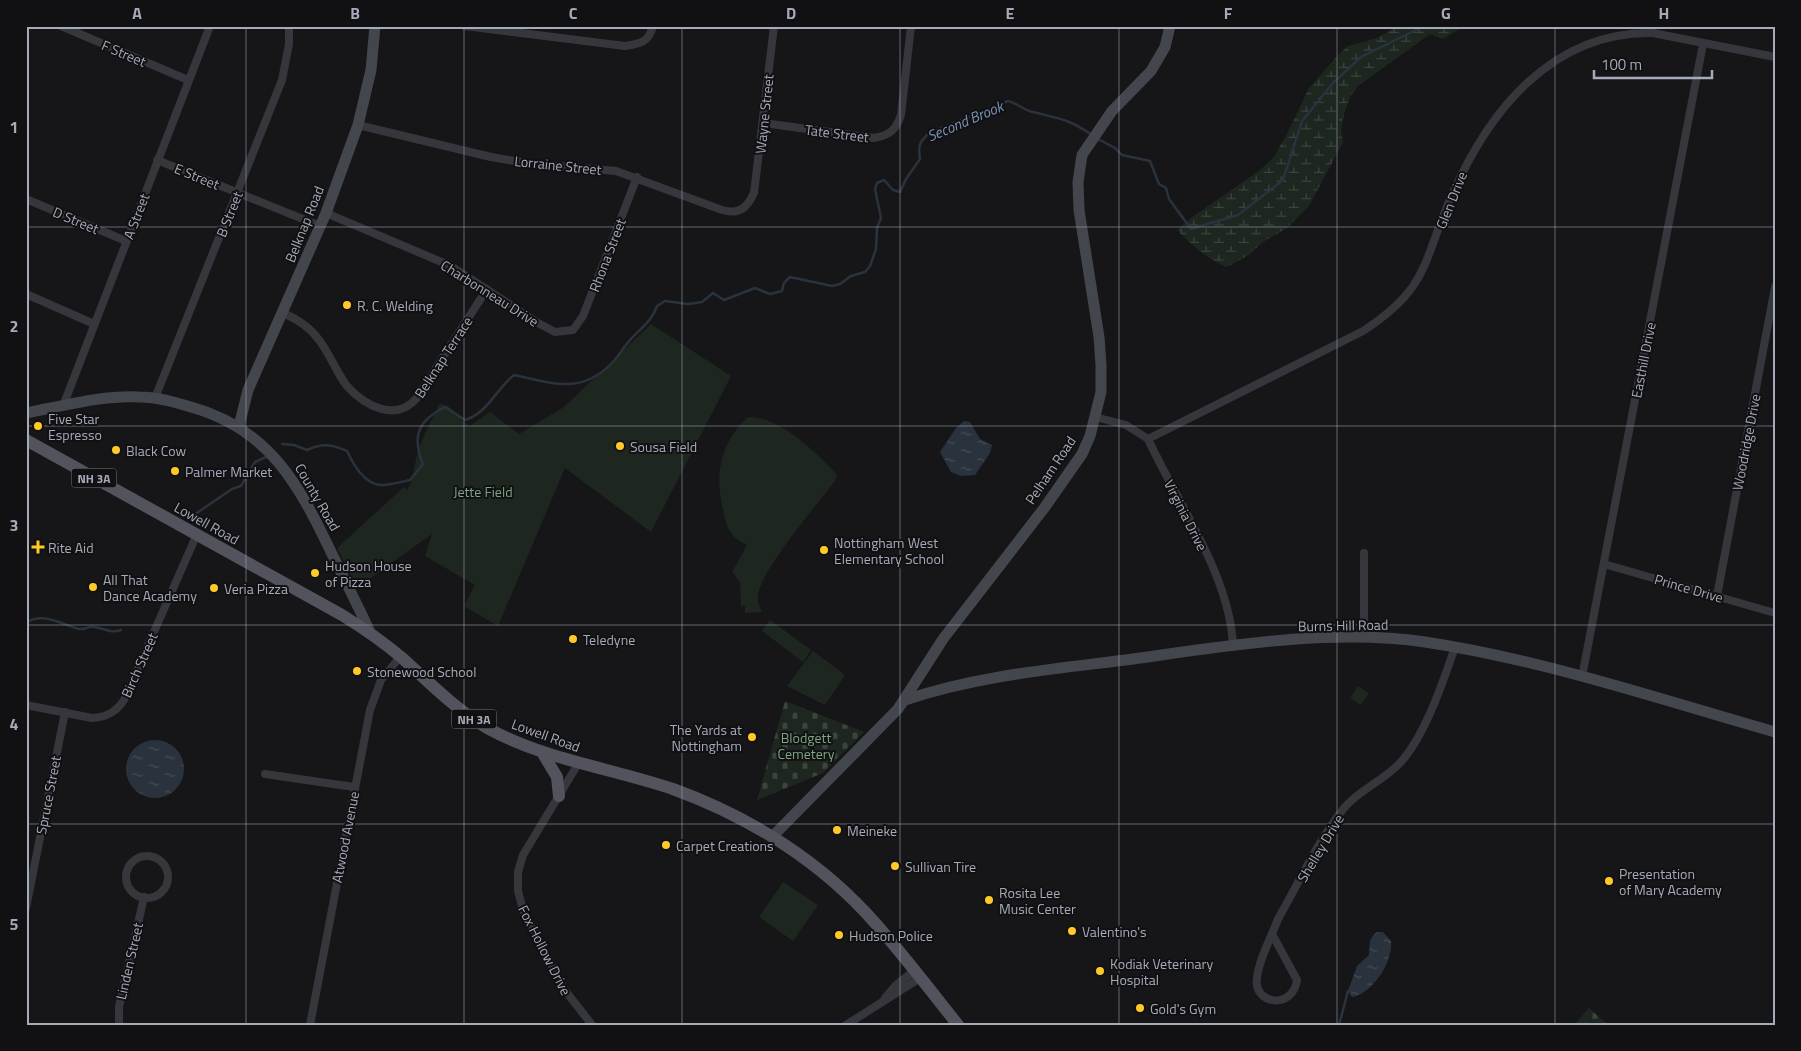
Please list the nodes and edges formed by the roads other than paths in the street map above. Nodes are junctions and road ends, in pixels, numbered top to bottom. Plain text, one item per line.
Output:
1 (61, 26) edge
2 (210, 26) edge
3 (289, 26) edge
4 (375, 26) edge
5 (465, 26) edge
6 (653, 26) edge
7 (774, 26) edge
8 (911, 26) edge
9 (1170, 26) edge
10 (1703, 44) junction
11 (1775, 57) edge
12 (188, 80) junction
13 (763, 123) junction
14 (358, 125) junction
15 (157, 160) junction
16 (637, 177) junction
17 (237, 193) junction
18 (26, 199) edge
19 (750, 202) joint
20 (326, 213) junction
21 (320, 226) junction
22 (126, 241) junction
23 (1775, 287) edge
24 (487, 289) junction
25 (26, 294) edge
26 (283, 312) junction
27 (94, 324) junction
28 (573, 330) joint
29 (155, 398) junction
30 (63, 406) junction
31 (26, 413) edge
32 (1096, 418) junction
33 (239, 426) junction
34 (1148, 439) junction
35 (26, 440) edge
36 (197, 534) junction
37 (1364, 553) dead end
38 (1604, 564) junction
39 (1717, 596) junction
40 (1775, 613) edge
41 (370, 632) junction
42 (1364, 637) junction
43 (1233, 647) junction
44 (1455, 647) junction
45 (400, 657) junction
46 (1582, 676) junction
47 (905, 700) junction
48 (26, 705) edge
49 (65, 712) junction
50 (1775, 732) edge
51 (542, 752) junction
52 (578, 764) junction
53 (266, 774) dead end
54 (354, 787) junction
55 (559, 796) junction
56 (772, 837) junction
57 (144, 897) junction
58 (26, 908) edge
59 (1272, 934) junction
60 (917, 975) junction
61 (119, 1025) edge
62 (310, 1025) edge
63 (592, 1025) edge
64 (846, 1025) edge
65 (958, 1025) edge

1 - 12 street, F Street
2 - 12 street, A Street
3 - 17 street, B Street
4 - 14 street, Belknap Road
5 - 6 street
7 - 13 street, Wayne Street
8 - 13 street, Tate Street
9 - 32 street, Pelham Road
10 - 11 street, Glen Drive
10 - 34 street, Glen Drive
10 - 38 street, Easthill Drive
12 - 15 street, A Street
13 - 19 street, Wayne Street
14 - 16 street, Lorraine Street
14 - 20 street, Belknap Road
15 - 17 street, E Street
15 - 22 street, A Street
16 - 19 street, Lorraine Street
16 - 28 street, Rhona Street
17 - 21 street, E Street
17 - 29 street, B Street
18 - 22 street, D Street
20 - 21 street, Belknap Road
20 - 24 street, Charbonneau Drive
21 - 26 street, Belknap Road
22 - 27 street, A Street
23 - 39 street, Woodridge Drive
24 - 26 street, Belknap Terrace
24 - 28 street, Charbonneau Drive
25 - 27 street
26 - 33 street, Belknap Road
27 - 30 street, A Street
29 - 30 street, County Road
29 - 33 street, County Road
30 - 31 street, County Road
32 - 34 street
32 - 47 street, Pelham Road
33 - 41 street, County Road
34 - 43 street, Virginia Drive
35 - 36 main road, Lowell Road / NH 3A
36 - 41 main road, Lowell Road / NH 3A
36 - 49 street, Birch Street
37 - 42 street
38 - 39 street, Prince Drive
38 - 46 street, Easthill Drive
39 - 40 street, Prince Drive
41 - 45 main road, Lowell Road / NH 3A
42 - 43 street, Burns Hill Road
42 - 44 street, Burns Hill Road
43 - 47 street, Burns Hill Road
44 - 46 street, Burns Hill Road
44 - 59 street, Shelley Drive
45 - 51 main road, Lowell Road / NH 3A
45 - 54 street, Atwood Avenue
46 - 50 street, Burns Hill Road
47 - 56 street, Pelham Road
48 - 49 street, Birch Street
49 - 58 street, Spruce Street
51 - 52 main road, Lowell Road / NH 3A
51 - 55 main road
52 - 55 street, Fox Hollow Drive
52 - 56 main road, Lowell Road / NH 3A
53 - 54 street
54 - 62 street, Atwood Avenue
55 - 63 street, Fox Hollow Drive
56 - 60 main road, Lowell Road / NH 3A
57 - 57 street
57 - 61 street, Linden Street
59 - 59 street, Shelley Drive
60 - 64 street
60 - 65 main road, Lowell Road / NH 3A

